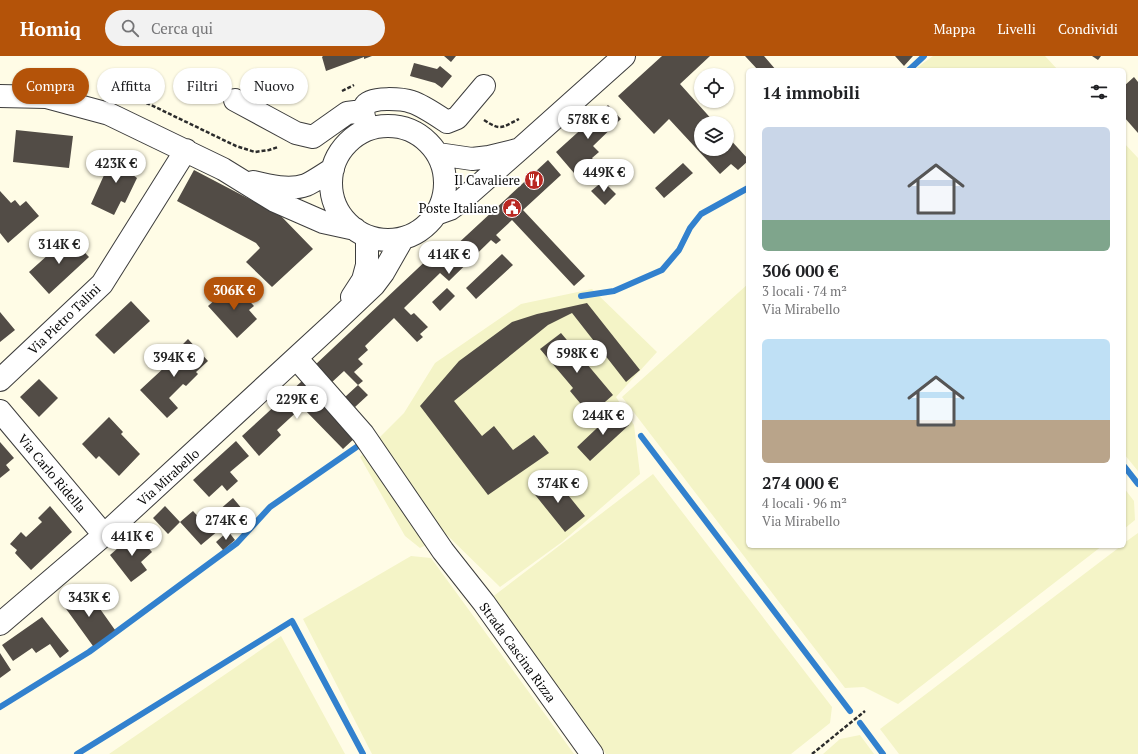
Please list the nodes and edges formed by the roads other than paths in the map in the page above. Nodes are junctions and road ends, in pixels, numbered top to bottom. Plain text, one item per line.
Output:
1 (624, 56) edge
2 (484, 86) dead end
3 (0, 96) edge
4 (235, 100) dead end
5 (366, 120) junction
6 (520, 149) junction
7 (186, 150) junction
8 (438, 154) junction
9 (333, 169) junction
10 (242, 179) junction
11 (436, 214) junction
12 (361, 232) junction
13 (403, 238) junction
14 (335, 322) junction
15 (296, 359) junction
16 (0, 380) edge
17 (0, 412) edge
18 (104, 535) junction
19 (0, 624) edge
20 (592, 754) edge

1 - 6 street
2 - 5 street
3 - 7 street
4 - 5 street
5 - 8 street
5 - 9 street
6 - 8 street
6 - 11 street
7 - 10 street
7 - 16 street, Via Pietro Talini
8 - 11 street
9 - 10 street
9 - 12 street
10 - 12 street
11 - 13 street
12 - 13 street
12 - 14 street, Via Mirabello
13 - 14 street, Via Mirabello
14 - 15 street, Via Mirabello
15 - 18 street, Via Mirabello
15 - 20 street, Strada Cascina Rizza
17 - 18 street, Via Carlo Ridella
18 - 19 street, Via Mirabello

